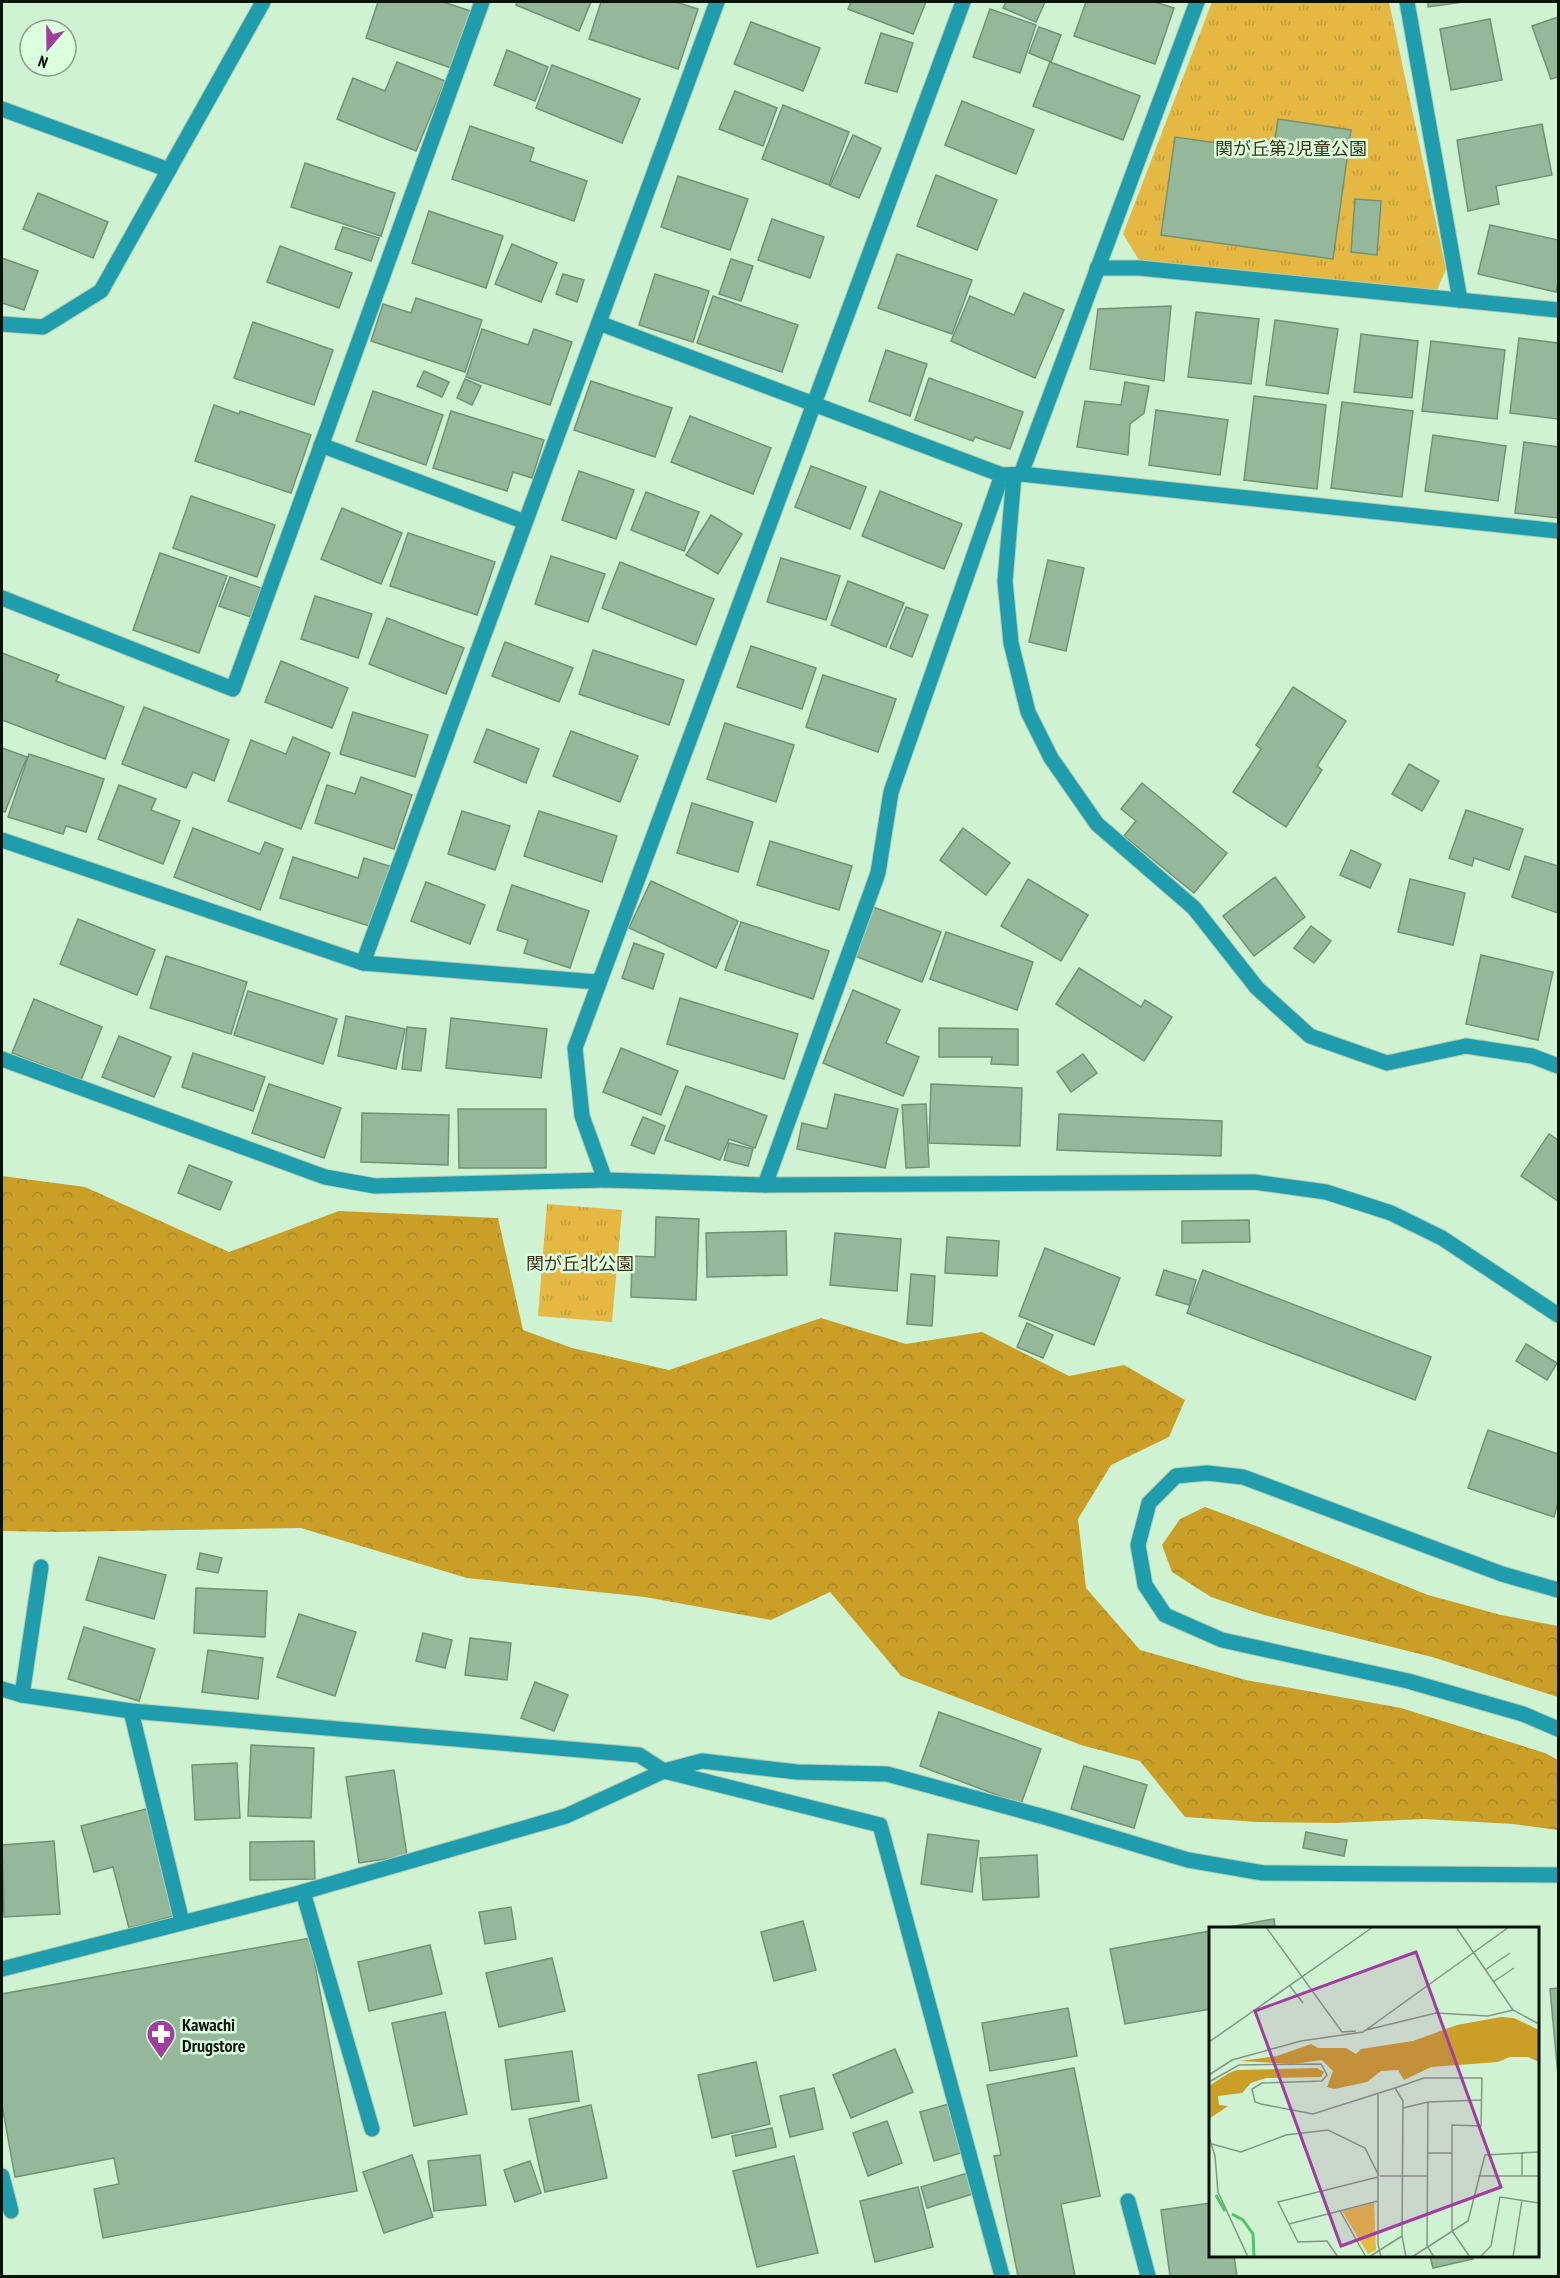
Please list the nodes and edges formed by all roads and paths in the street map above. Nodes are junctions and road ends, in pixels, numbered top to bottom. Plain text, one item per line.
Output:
1 (263, 2) edge
2 (482, 2) edge
3 (717, 2) edge
4 (963, 2) edge
5 (1197, 2) edge
6 (1407, 2) edge
7 (2, 109) edge
8 (169, 170) junction
9 (1097, 268) junction
10 (1460, 300) junction
11 (1558, 310) edge
12 (598, 323) junction
13 (2, 324) edge
14 (812, 404) junction
15 (321, 445) junction
16 (1012, 475) junction
17 (525, 522) junction
18 (1558, 531) edge
19 (2, 598) edge
20 (2, 840) edge
21 (363, 963) junction
22 (597, 982) junction
23 (2, 1059) edge
24 (1558, 1066) edge
25 (605, 1180) junction
26 (765, 1185) junction
27 (1558, 1315) edge
28 (41, 1568) dead end
29 (1558, 1590) edge
30 (2, 1689) edge
31 (22, 1695) junction
32 (131, 1711) junction
33 (1558, 1729) edge
34 (664, 1771) junction
35 (1558, 1875) edge
36 (303, 1892) junction
37 (182, 1922) junction
38 (2, 1969) edge
39 (372, 2129) dead end
40 (2, 2176) edge
41 (1128, 2201) dead end
42 (11, 2211) dead end
43 (1002, 2277) edge
44 (1148, 2277) edge

1 - 8 street
2 - 15 street
3 - 12 street
4 - 14 street
5 - 9 street
6 - 10 street
7 - 8 street
8 - 13 street
9 - 10 street
9 - 16 street
10 - 11 street
12 - 14 street
12 - 17 street
14 - 16 street
14 - 22 street
15 - 17 street
15 - 19 street
16 - 18 street
16 - 24 street
16 - 26 street
17 - 21 street
20 - 21 street
21 - 22 street
22 - 25 street
23 - 25 street
25 - 26 street
26 - 27 street
28 - 31 street
29 - 33 street
30 - 31 street
31 - 32 street
32 - 34 street
32 - 37 street
34 - 35 street
34 - 36 street
34 - 43 street
36 - 37 street
36 - 39 street
37 - 38 street
40 - 42 street
41 - 44 street

